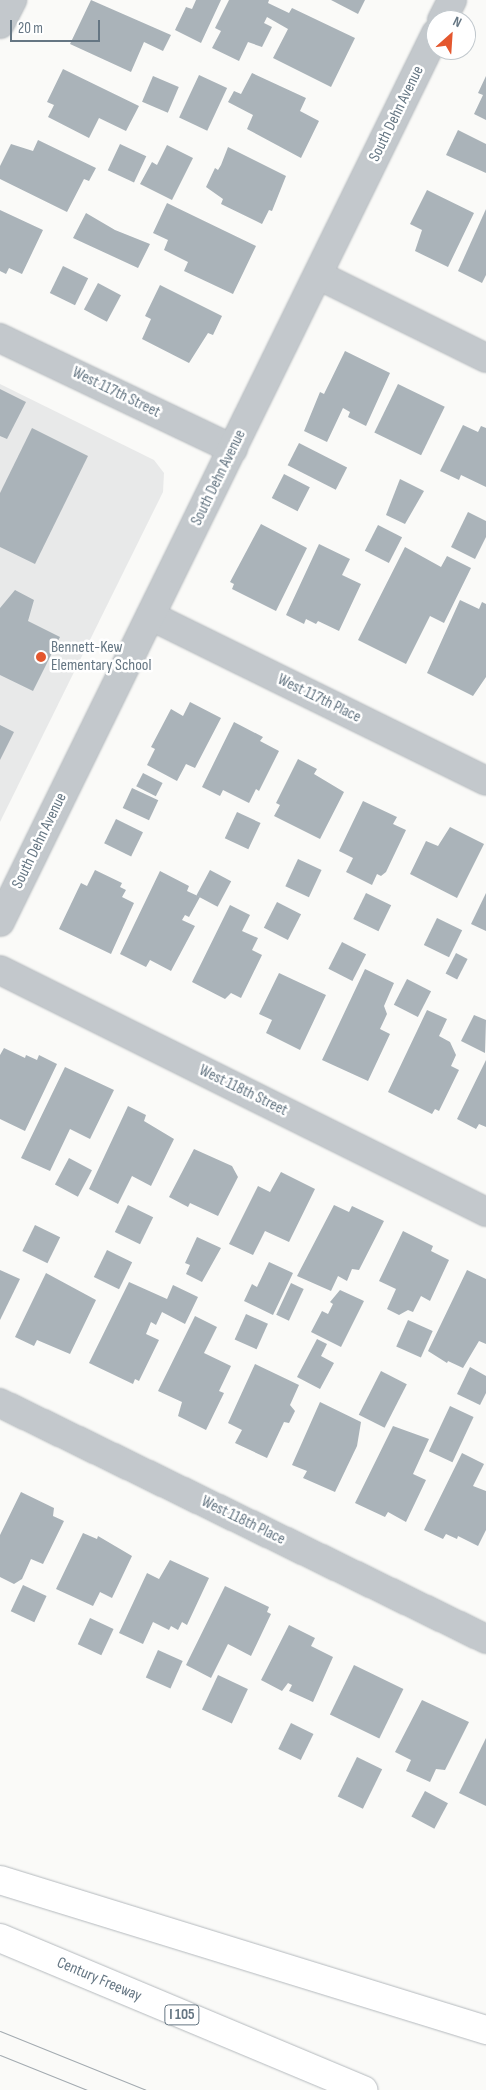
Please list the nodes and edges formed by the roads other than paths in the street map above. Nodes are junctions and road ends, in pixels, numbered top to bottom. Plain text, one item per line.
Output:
1 (12, 0) edge
2 (0, 24) edge
3 (426, 54) edge
4 (318, 275) junction
5 (0, 338) edge
6 (486, 358) edge
7 (233, 449) junction
8 (151, 616) junction
9 (486, 781) edge
10 (0, 922) edge
11 (0, 970) edge
12 (486, 1212) edge
13 (0, 1403) edge
14 (486, 1639) edge
15 (0, 1880) edge
16 (0, 1938) edge
17 (486, 2030) edge
18 (364, 2090) edge

1 - 2 street
3 - 4 street, South Dehn Avenue
4 - 6 street
4 - 7 street, South Dehn Avenue
5 - 7 street, West 117th Street
7 - 8 street, South Dehn Avenue
8 - 9 street, West 117th Place
8 - 10 street, South Dehn Avenue
11 - 12 street, West 118th Street
13 - 14 street, West 118th Place
15 - 17 highway
16 - 18 highway, Century Freeway / I 105

